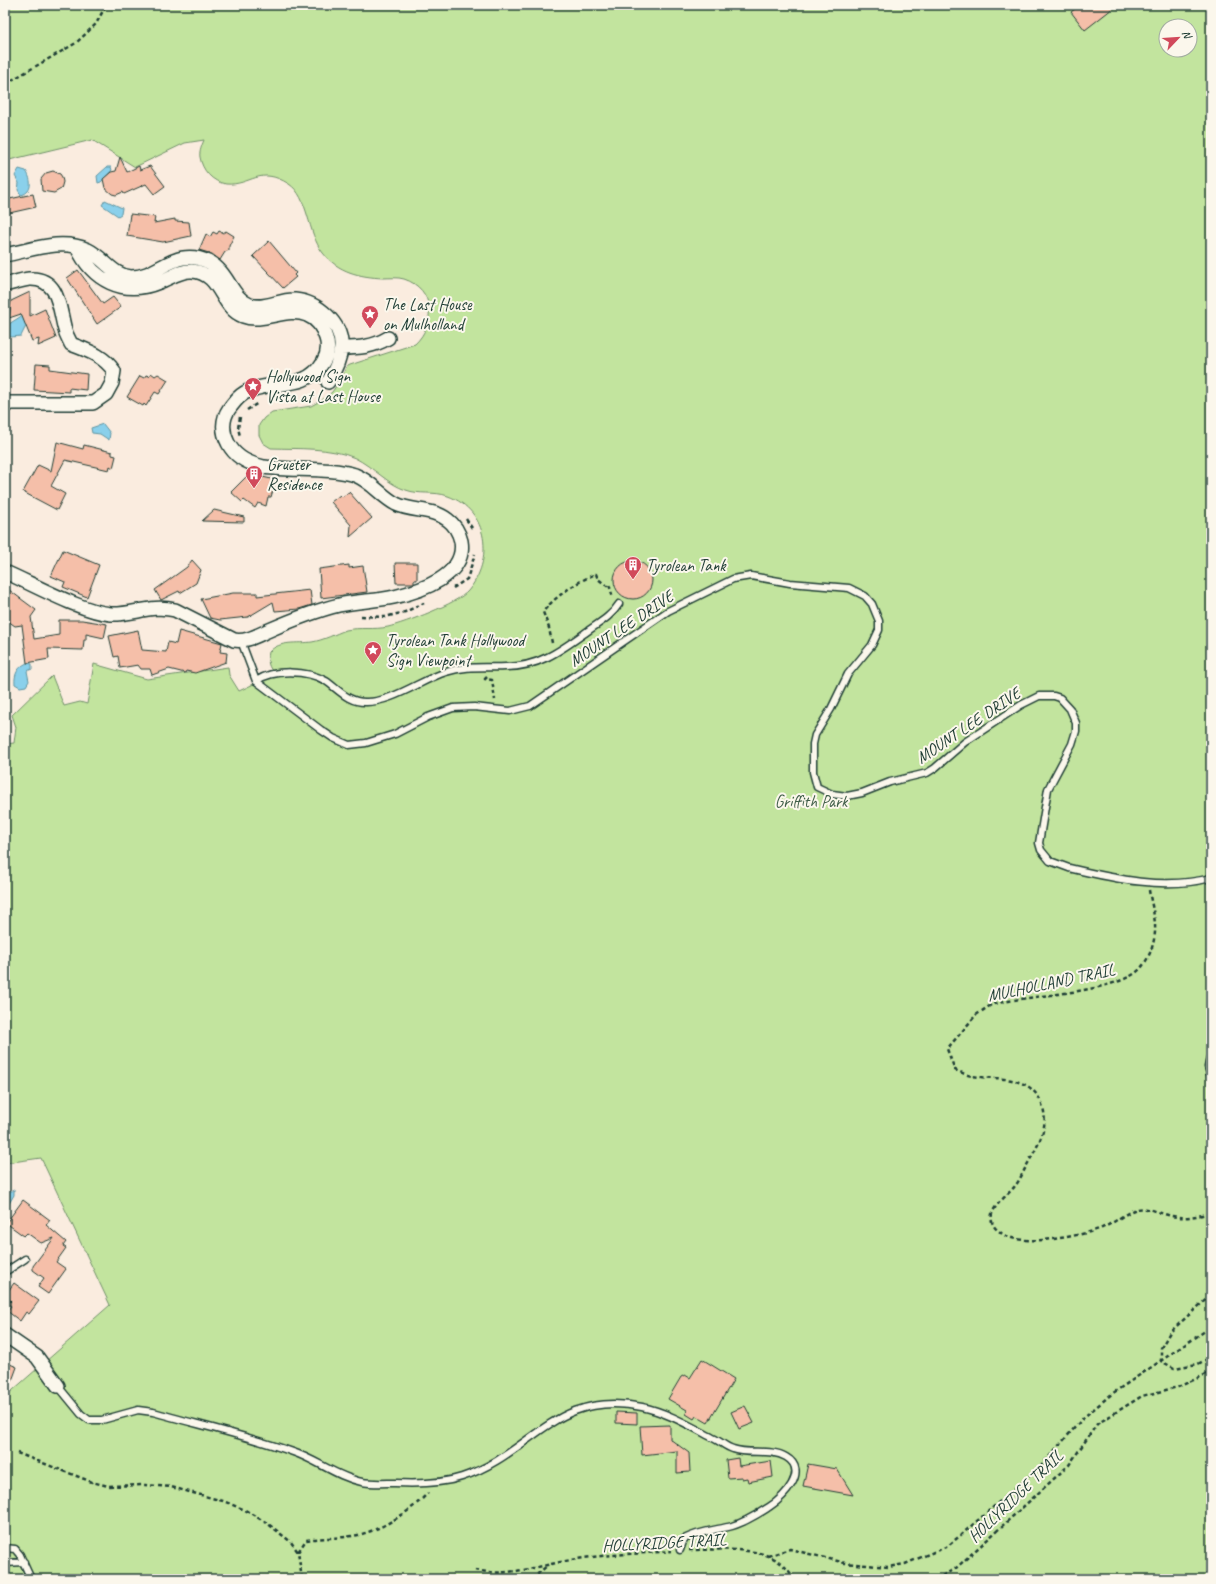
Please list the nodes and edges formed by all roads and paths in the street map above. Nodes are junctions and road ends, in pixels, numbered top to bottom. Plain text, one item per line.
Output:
1 (106, 5) edge
2 (5, 84) edge
3 (77, 247) junction
4 (5, 255) edge
5 (5, 284) edge
6 (388, 338) dead end
7 (341, 348) junction
8 (328, 382) dead end
9 (264, 401) dead end
10 (5, 406) edge
11 (241, 441) dead end
12 (464, 516) dead end
13 (473, 533) dead end
14 (475, 551) dead end
15 (5, 572) edge
16 (448, 591) dead end
17 (427, 602) dead end
18 (619, 604) joint
19 (357, 617) dead end
20 (241, 641) junction
21 (541, 661) junction
22 (507, 667) junction
23 (256, 681) junction
24 (500, 710) junction
25 (1211, 878) edge
26 (1147, 882) junction
27 (1211, 1053) edge
28 (1211, 1077) edge
29 (1211, 1213) edge
30 (25, 1259) dead end
31 (5, 1272) edge
32 (1211, 1295) edge
33 (1211, 1327) edge
34 (5, 1335) edge
35 (1211, 1357) edge
36 (1161, 1361) junction
37 (1211, 1372) edge
38 (58, 1386) joint
39 (17, 1452) dead end
40 (434, 1483) junction
41 (5, 1548) edge
42 (680, 1550) junction
43 (298, 1552) junction
44 (768, 1556) junction
45 (24, 1562) junction
46 (5, 1563) edge
47 (549, 1564) junction
48 (475, 1570) dead end
49 (31, 1579) edge
50 (302, 1579) edge
51 (532, 1579) edge
52 (795, 1579) edge
53 (936, 1579) edge

1 - 2 path
3 - 4 street
3 - 7 street
3 - 20 street
5 - 10 street
6 - 7 street
7 - 8 street
9 - 11 path
12 - 13 path
14 - 16 path
15 - 20 street
17 - 19 path
18 - 21 lane
18 - 21 path
20 - 23 lane
21 - 22 lane
22 - 23 lane
22 - 24 path
23 - 24 lane, MOUNT LEE DRIVE
24 - 26 lane, MOUNT LEE DRIVE
25 - 26 lane, MOUNT LEE DRIVE
26 - 29 path, MULHOLLAND TRAIL
27 - 28 lane
30 - 31 lane
32 - 36 path
33 - 36 path
34 - 38 street
35 - 36 path
36 - 44 path
37 - 53 path, HOLLYRIDGE TRAIL
38 - 40 lane
39 - 43 path
40 - 42 lane
40 - 43 path
41 - 45 lane
42 - 44 path, HOLLYRIDGE TRAIL
42 - 47 path, HOLLYRIDGE TRAIL
43 - 50 path
44 - 52 path, HOLLYRIDGE TRAIL
45 - 46 lane
45 - 49 lane
47 - 48 path, HOLLYRIDGE TRAIL
47 - 51 path

